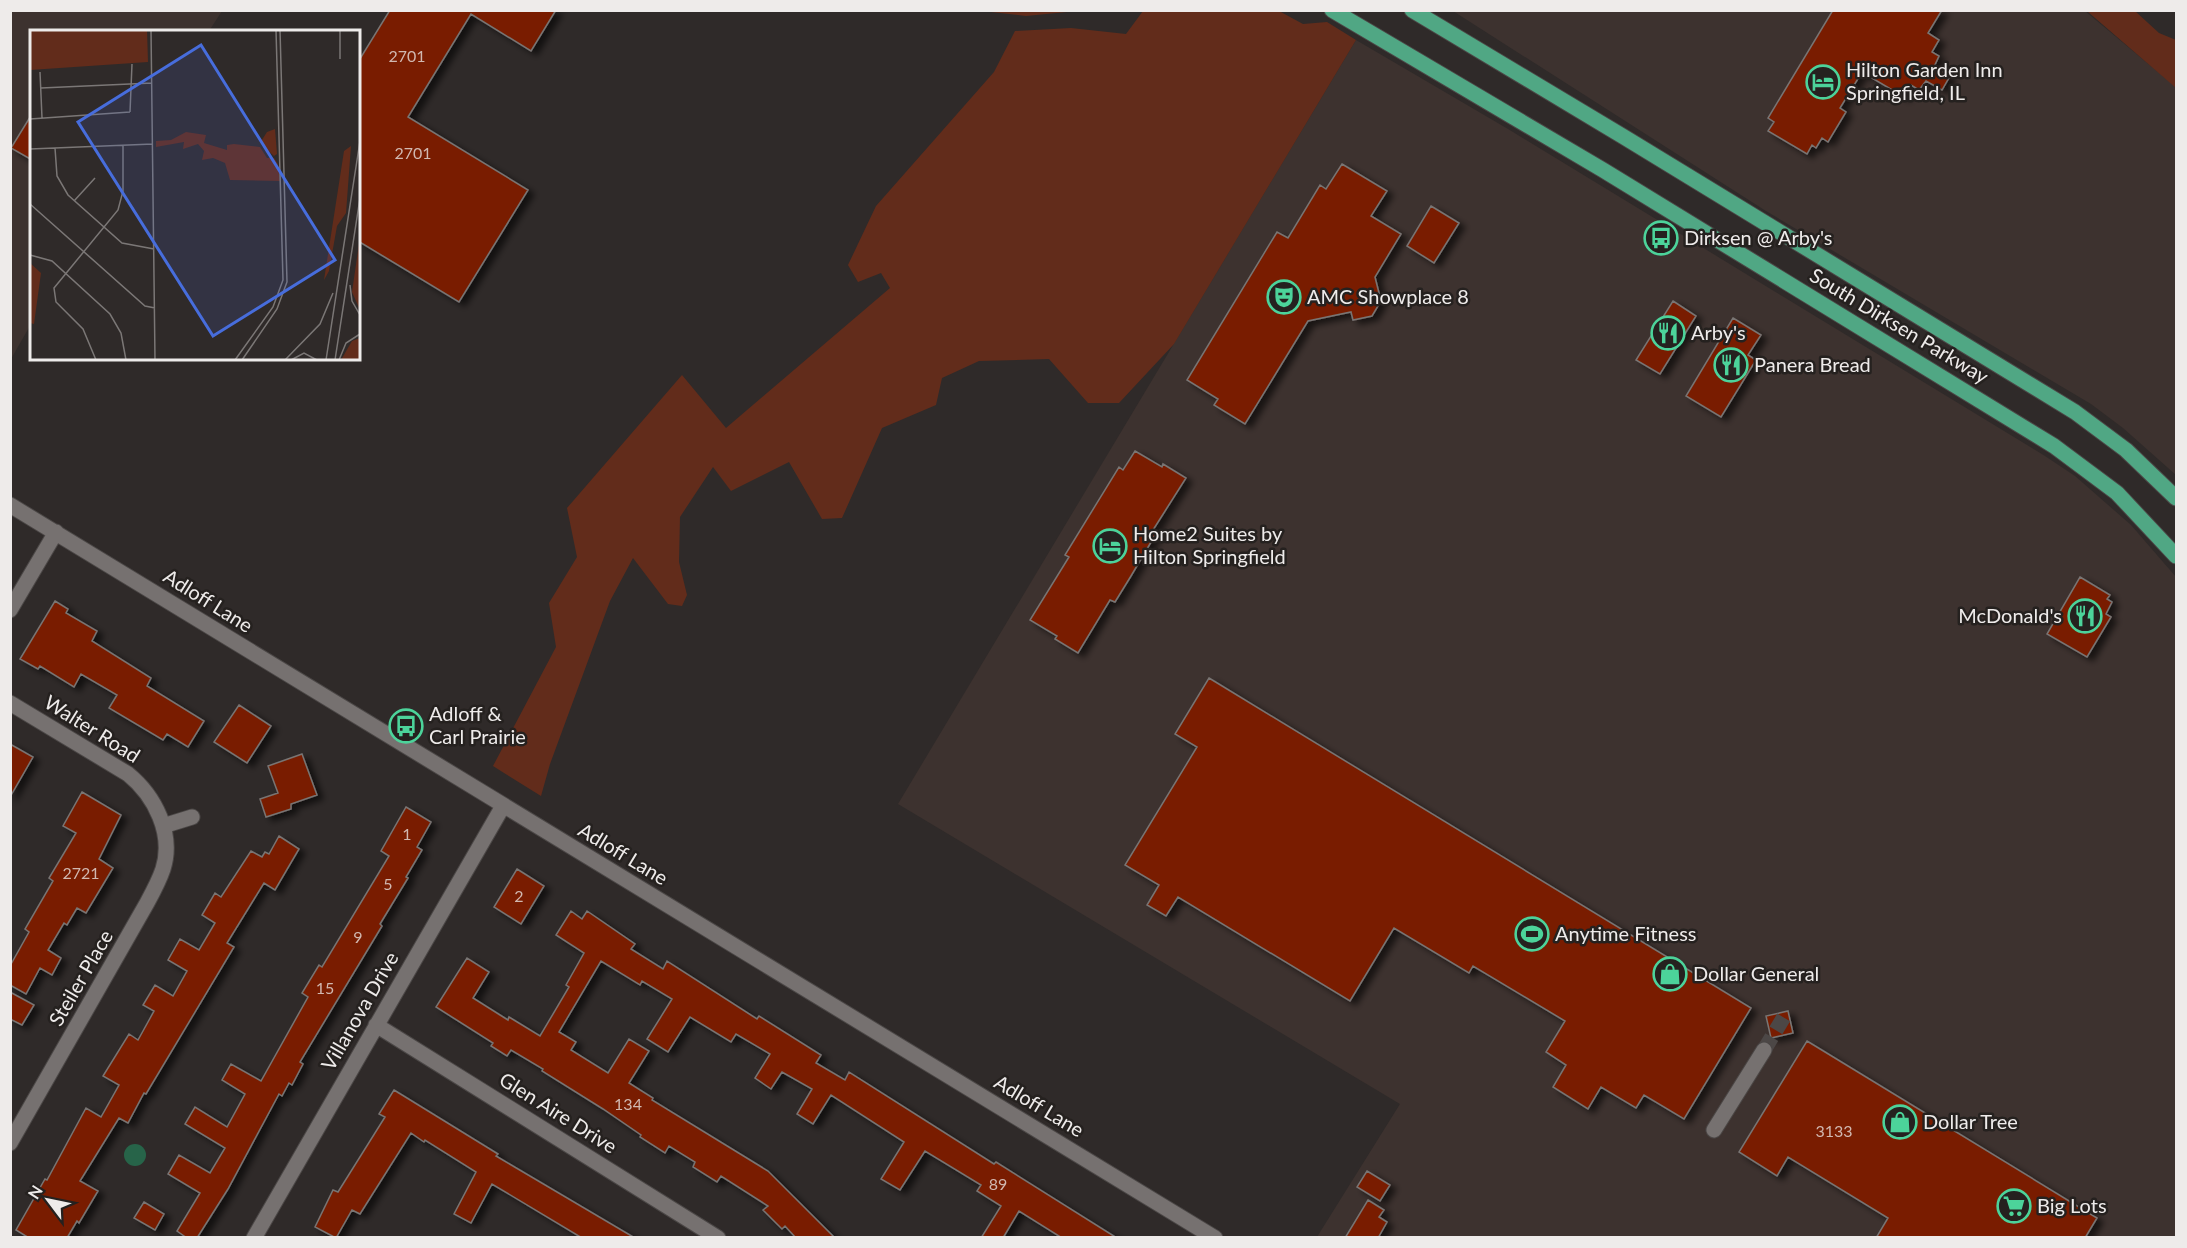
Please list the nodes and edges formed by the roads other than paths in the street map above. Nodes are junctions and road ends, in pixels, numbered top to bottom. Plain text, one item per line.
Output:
1 (1332, 10) edge
2 (1412, 10) edge
3 (2176, 498) edge
4 (10, 505) edge
5 (56, 532) junction
6 (2176, 556) edge
7 (10, 610) edge
8 (10, 703) edge
9 (503, 806) junction
10 (192, 817) dead end
11 (163, 826) junction
12 (376, 1025) junction
13 (1764, 1050) tunnel mouth
14 (1714, 1130) dead end
15 (10, 1143) edge
16 (254, 1238) edge
17 (718, 1238) edge
18 (1215, 1238) edge

1 - 6 main road, South Dirksen Parkway
2 - 3 main road, South Dirksen Parkway
4 - 5 street, Adloff Lane
5 - 7 street
5 - 9 street, Adloff Lane
8 - 11 street, Walter Road
9 - 12 street, Villanova Drive
9 - 18 street, Adloff Lane
10 - 11 street
11 - 15 street, Steiler Place
12 - 16 street, Villanova Drive
12 - 17 street, Glen Aire Drive
13 - 14 street

